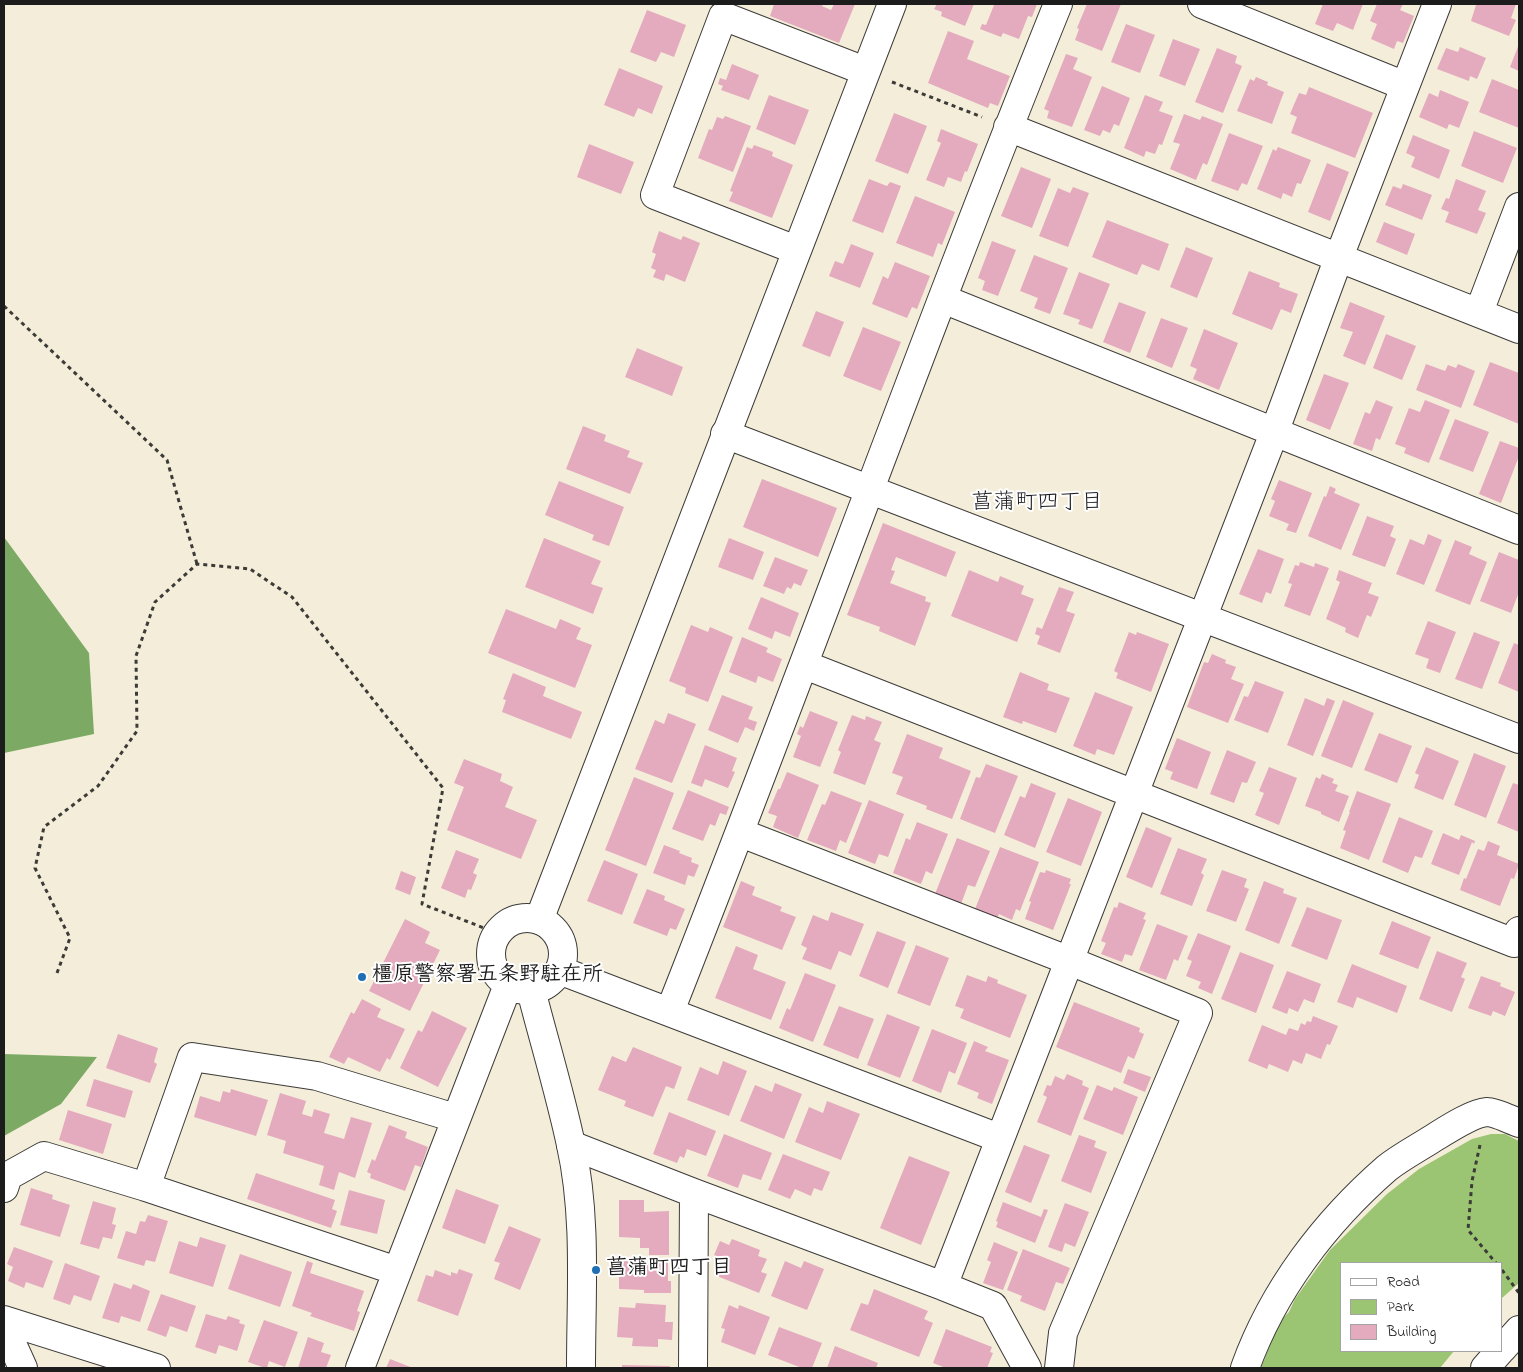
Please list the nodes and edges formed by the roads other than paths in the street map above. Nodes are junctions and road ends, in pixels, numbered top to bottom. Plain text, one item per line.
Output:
1 (892, 4) edge
2 (1058, 4) edge
3 (1202, 4) edge
4 (1437, 4) edge
5 (865, 71) junction
6 (1405, 86) junction
7 (1008, 127) junction
8 (1519, 207) edge
9 (796, 250) junction
10 (1339, 257) junction
11 (943, 299) junction
12 (1479, 312) junction
13 (1519, 329) edge
14 (1274, 433) junction
15 (725, 434) junction
16 (871, 490) junction
17 (1519, 530) edge
18 (1203, 617) junction
19 (805, 665) junction
20 (1519, 739) edge
21 (1135, 794) junction
22 (740, 834) junction
23 (539, 920) junction
24 (1519, 931) edge
25 (1070, 961) junction
26 (559, 970) junction
27 (519, 987) junction
28 (670, 1012) junction
29 (455, 1118) junction
30 (1519, 1123) edge
31 (999, 1138) junction
32 (571, 1146) junction
33 (146, 1187) junction
34 (4, 1188) edge
35 (694, 1194) junction
36 (397, 1271) junction
37 (943, 1286) junction
38 (4, 1320) edge
39 (4, 1326) edge
40 (1519, 1330) edge
41 (1503, 1348) edge
42 (1499, 1352) edge
43 (700, 1366) edge
44 (23, 1368) edge
45 (156, 1368) edge
46 (360, 1368) edge
47 (581, 1368) edge
48 (1027, 1368) edge
49 (1058, 1368) edge
50 (1245, 1368) edge
51 (1484, 1368) edge

1 - 5 street
2 - 7 street
3 - 6 street
4 - 6 street
5 - 9 street
5 - 9 street
6 - 10 street
7 - 10 street
7 - 11 street
8 - 12 street
9 - 15 street
10 - 12 street
10 - 14 street
11 - 14 street
11 - 16 street
12 - 13 street
14 - 17 street
14 - 18 street
15 - 16 street
15 - 23 street
16 - 18 street
16 - 19 street
18 - 20 street
18 - 21 street
19 - 21 street
19 - 22 street
21 - 24 street
21 - 25 street
22 - 25 street
22 - 28 street
23 - 26 street
23 - 27 street
25 - 31 street
25 - 49 street
26 - 27 street
26 - 28 street
27 - 29 street
27 - 32 street
28 - 31 street
29 - 33 street
29 - 36 street
30 - 50 street
31 - 37 street
32 - 35 street
32 - 47 street
33 - 34 street
33 - 36 street
35 - 37 street
35 - 43 street
36 - 46 street
37 - 48 street
38 - 45 street
39 - 44 street
40 - 41 street
42 - 51 street

